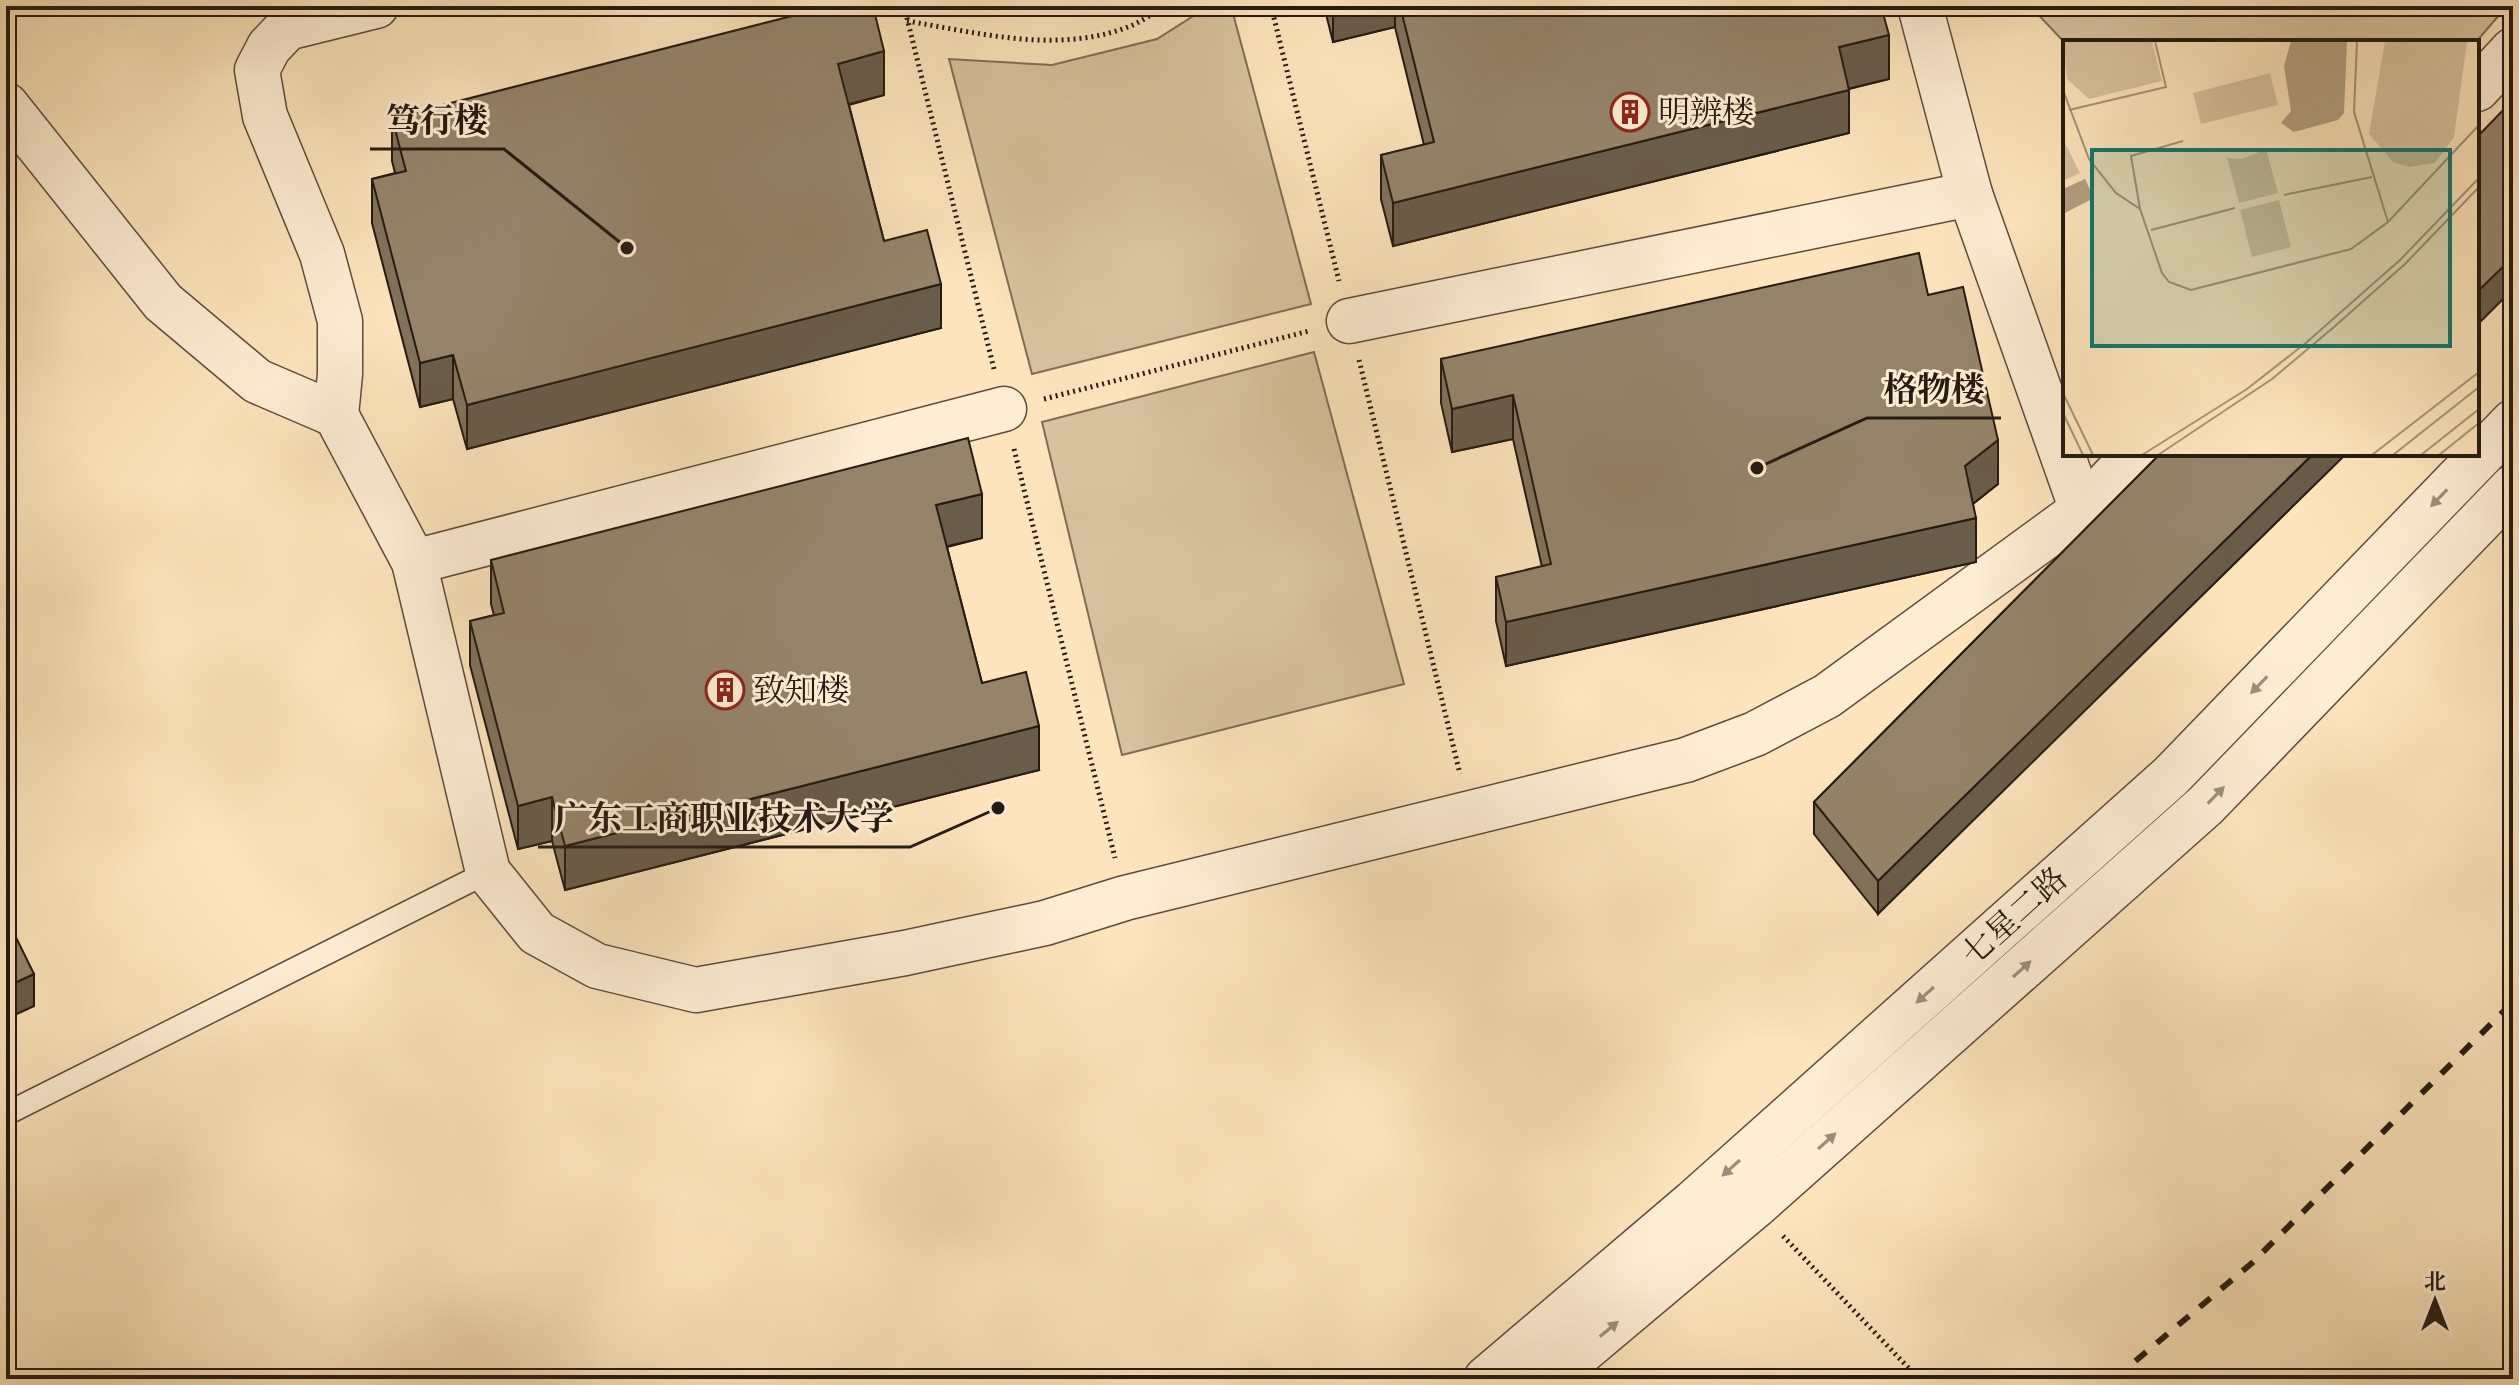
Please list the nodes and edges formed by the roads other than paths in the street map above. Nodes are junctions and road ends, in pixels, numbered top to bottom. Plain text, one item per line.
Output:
1 (376, 6) edge
2 (1920, 6) edge
3 (2513, 50) edge
4 (2479, 87) edge
5 (6, 105) edge
6 (1970, 194) junction
7 (1349, 321) road end
8 (1004, 409) road end
9 (336, 415) junction
10 (2513, 422) edge
11 (2133, 456) edge
12 (2513, 487) edge
13 (2082, 510) junction
14 (414, 562) junction
15 (488, 872) junction
16 (6, 1114) edge
17 (1486, 1379) edge
18 (1549, 1379) edge

1 - 9 street
2 - 6 street
3 - 4 street
5 - 9 street
6 - 7 street
6 - 13 street
8 - 14 street
9 - 14 street
10 -> 17 street, 七星二路
11 - 13 street
18 -> 12 street, 七星二路
13 - 15 street
14 - 15 street
15 - 16 lane

